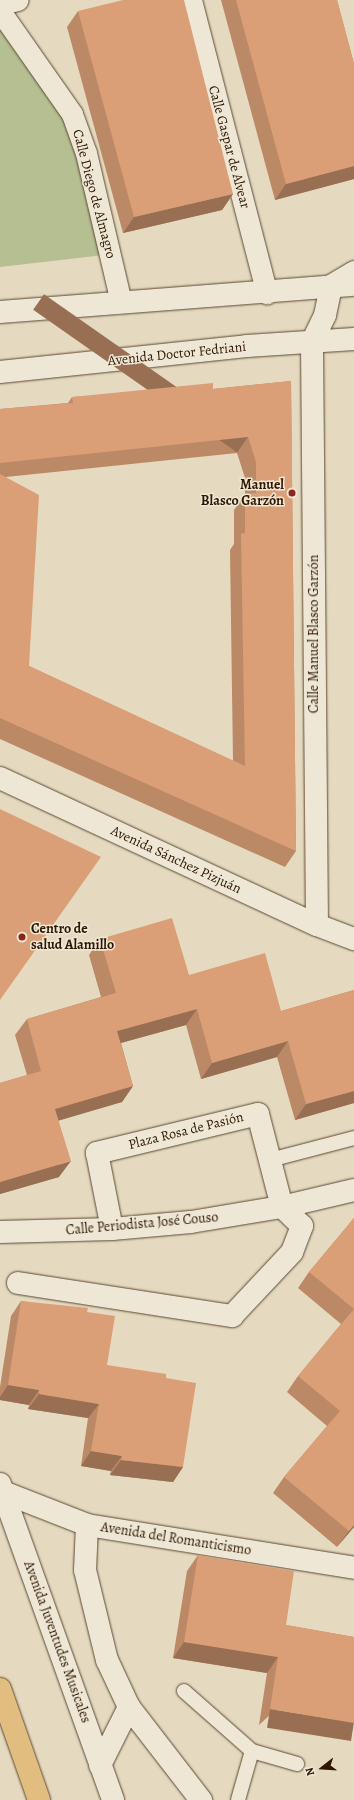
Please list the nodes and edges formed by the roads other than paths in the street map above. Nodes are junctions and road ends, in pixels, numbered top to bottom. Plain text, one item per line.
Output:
1 (18, 0) edge
2 (191, 0) edge
3 (0, 4) edge
4 (0, 11) edge
5 (354, 272) edge
6 (354, 285) edge
7 (331, 286) junction
8 (267, 293) junction
9 (121, 302) junction
10 (0, 312) edge
11 (354, 339) edge
12 (312, 342) junction
13 (0, 372) edge
14 (0, 778) edge
15 (317, 925) junction
16 (354, 939) edge
17 (354, 1138) edge
18 (270, 1160) junction
19 (354, 1190) edge
20 (282, 1207) junction
21 (112, 1229) junction
22 (0, 1232) edge
23 (18, 1283) dead end
24 (2, 1488) edge
25 (86, 1525) junction
26 (354, 1568) edge
27 (0, 1689) edge
28 (184, 1691) dead end
29 (129, 1707) junction
30 (252, 1751) junction
31 (297, 1764) dead end
32 (100, 1765) junction
33 (39, 1800) edge
34 (113, 1800) edge
35 (201, 1800) edge
36 (238, 1800) edge

1 - 3 street
2 - 8 street, Calle Gaspar de Alvear
4 - 9 street, Calle Diego de Almagro
5 - 7 street
6 - 7 street
7 - 8 street
7 - 12 street
8 - 9 street
9 - 10 street
11 - 12 street, Avenida Doctor Fedriani
12 - 13 street, Avenida Doctor Fedriani
12 - 15 street, Calle Manuel Blasco Garzón
14 - 15 street, Avenida Sánchez Pizjuán
15 - 16 street, Avenida Sánchez Pizjuán
17 - 18 lane
18 - 20 street, Plaza Rosa de Pasión
18 - 21 street, Plaza Rosa de Pasión
19 - 20 street, Calle Periodista José Couso
20 - 21 street, Calle Periodista José Couso
20 - 23 street
21 - 22 street, Calle Periodista José Couso
24 - 25 street, Avenida del Romanticismo
24 - 32 street, Avenida Juventudes Musicales
25 - 26 street, Avenida del Romanticismo
25 - 29 street
27 - 33 main road
28 - 30 lane
29 - 32 street
29 - 35 street
30 - 31 lane
30 - 36 lane
32 - 34 street, Avenida Juventudes Musicales

